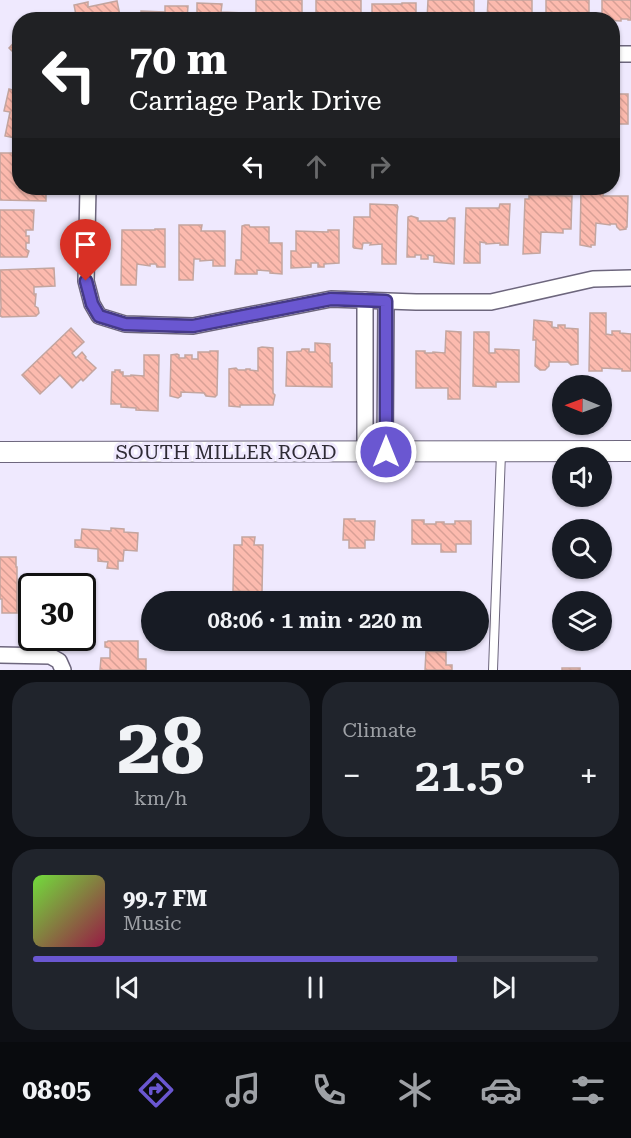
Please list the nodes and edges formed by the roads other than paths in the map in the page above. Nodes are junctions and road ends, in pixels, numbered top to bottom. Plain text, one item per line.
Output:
1 (88, 195) edge
2 (631, 278) edge
3 (365, 300) junction
4 (386, 301) junction
5 (631, 451) edge
6 (0, 452) edge
7 (365, 452) junction
8 (386, 452) junction
9 (501, 452) junction
10 (0, 655) edge
11 (63, 670) edge
12 (494, 670) edge

1 - 3 street
2 - 4 street
3 - 4 street
3 - 7 street
4 - 8 street
5 - 9 street, SOUTH MILLER ROAD
6 - 7 street, SOUTH MILLER ROAD
7 - 8 street, SOUTH MILLER ROAD
8 - 9 street, SOUTH MILLER ROAD
9 - 12 lane
10 - 11 street

